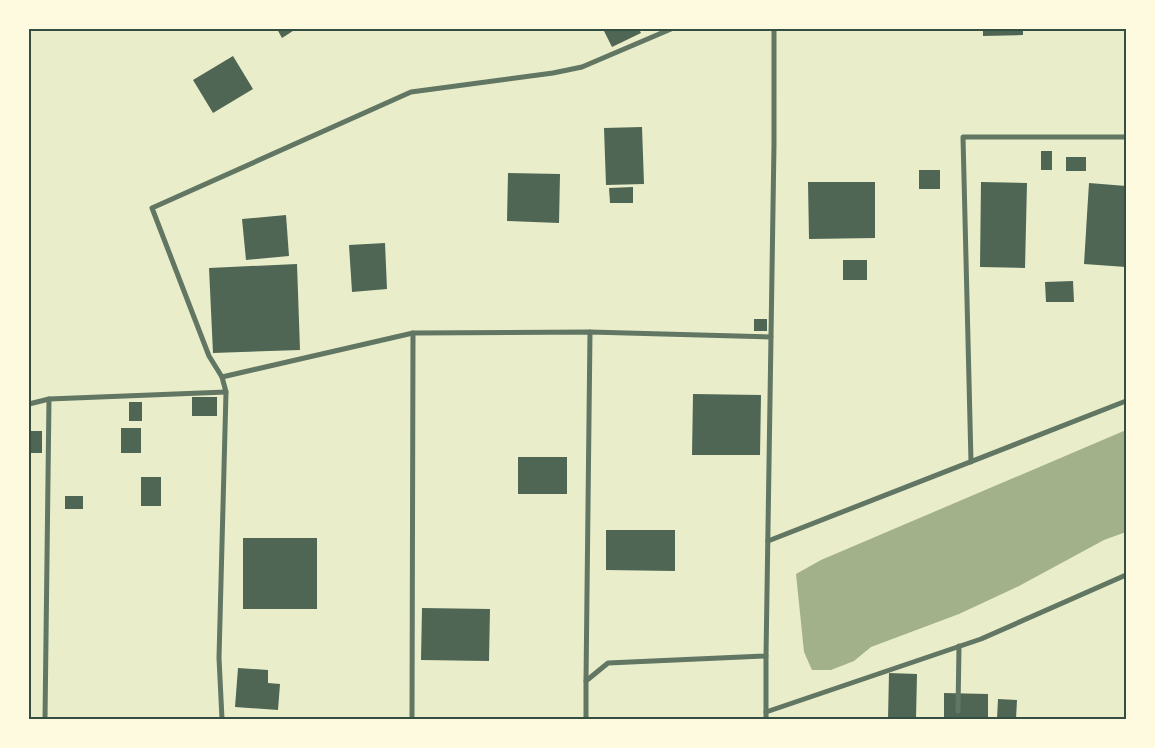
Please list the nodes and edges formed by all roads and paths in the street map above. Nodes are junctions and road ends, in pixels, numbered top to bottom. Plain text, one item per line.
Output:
1 (671, 29) edge
2 (774, 29) edge
3 (1126, 137) edge
4 (590, 332) junction
5 (413, 333) junction
6 (771, 337) junction
7 (222, 377) junction
8 (226, 392) junction
9 (50, 399) junction
10 (1126, 401) edge
11 (29, 404) edge
12 (971, 462) junction
13 (768, 541) junction
14 (1126, 574) edge
15 (959, 646) junction
16 (766, 656) junction
17 (586, 681) junction
18 (958, 711) dead end
19 (766, 712) junction
20 (45, 719) edge
21 (222, 719) edge
22 (412, 719) edge
23 (586, 719) edge
24 (766, 719) edge

1 - 7 street
2 - 6 street
3 - 12 street
4 - 5 street
4 - 6 street
4 - 17 street
5 - 7 street
5 - 22 street
6 - 13 street
7 - 8 street
8 - 9 street
8 - 21 street
9 - 11 street
9 - 20 street
10 - 12 street
12 - 13 street
13 - 16 street
14 - 15 street
15 - 18 street
15 - 19 street
16 - 17 street
16 - 19 street
17 - 23 street
19 - 24 street

